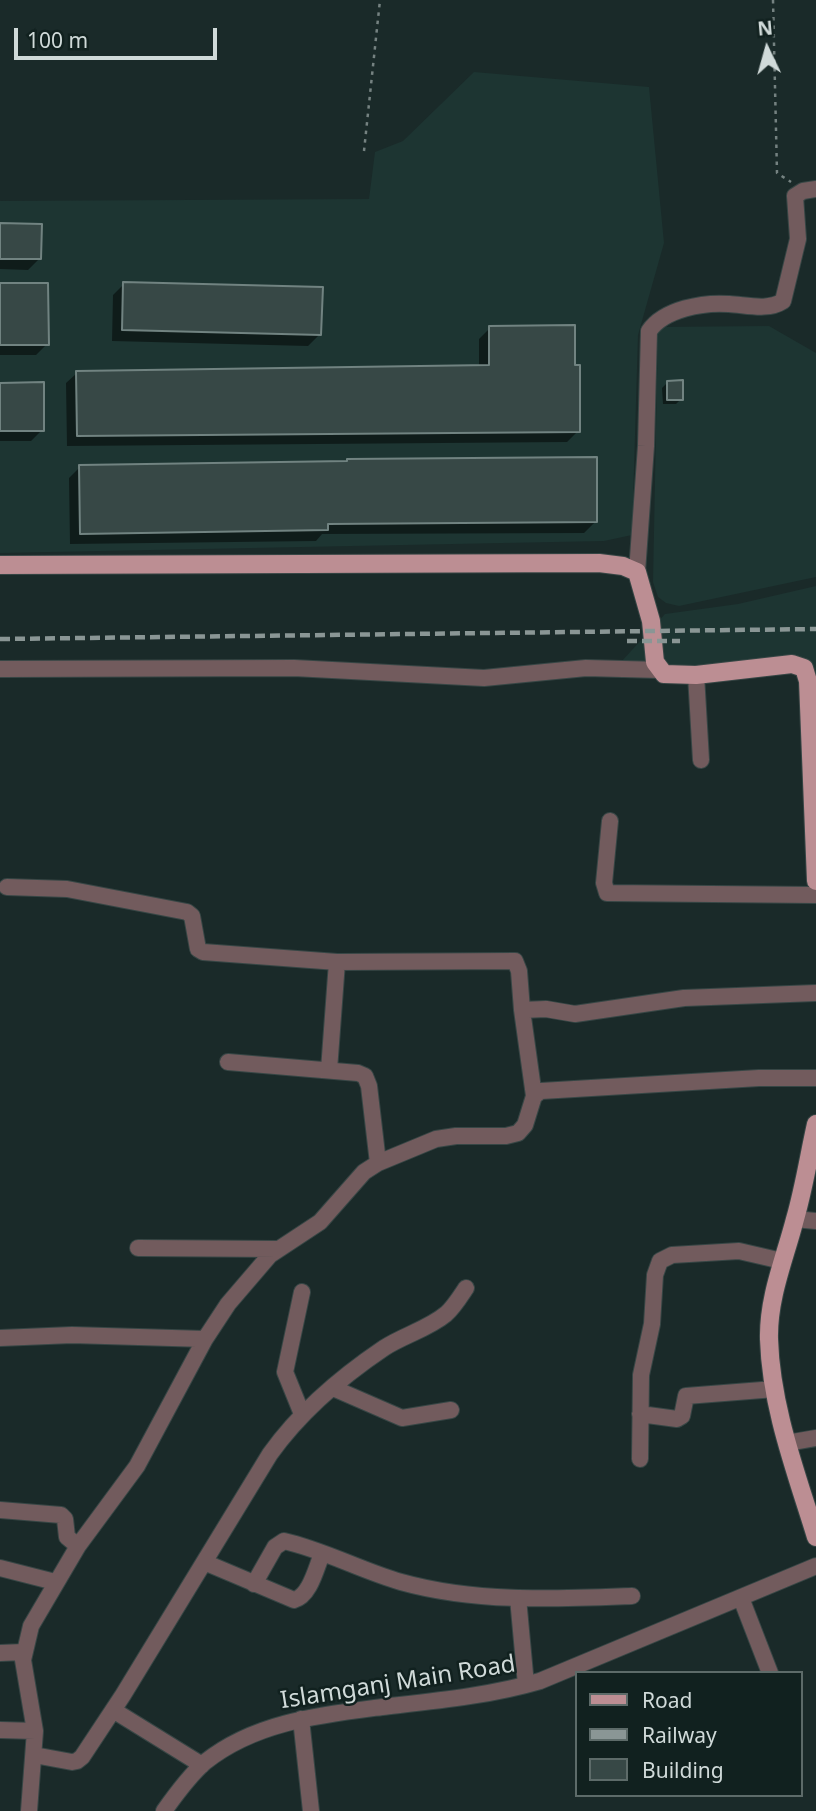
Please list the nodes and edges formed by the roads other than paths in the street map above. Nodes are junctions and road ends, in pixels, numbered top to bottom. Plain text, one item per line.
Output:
1 (809, 190) edge
2 (0, 565) edge
3 (636, 572) junction
4 (0, 669) edge
5 (660, 670) junction
6 (696, 675) junction
7 (812, 700) edge
8 (701, 760) dead end
9 (610, 821) dead end
10 (816, 881) edge
11 (7, 887) dead end
12 (816, 895) edge
13 (337, 962) junction
14 (816, 993) edge
15 (522, 1010) junction
16 (228, 1062) dead end
17 (329, 1070) junction
18 (816, 1078) edge
19 (534, 1096) junction
20 (816, 1124) edge
21 (378, 1163) junction
22 (795, 1219) junction
23 (816, 1222) edge
24 (138, 1248) dead end
25 (278, 1249) junction
26 (782, 1261) junction
27 (466, 1288) dead end
28 (302, 1293) dead end
29 (0, 1338) edge
30 (205, 1339) junction
31 (333, 1388) junction
32 (775, 1389) junction
33 (451, 1410) dead end
34 (302, 1414) junction
35 (640, 1414) junction
36 (816, 1438) edge
37 (787, 1443) junction
38 (640, 1459) dead end
39 (0, 1510) edge
40 (816, 1537) edge
41 (78, 1546) junction
42 (322, 1554) junction
43 (204, 1562) junction
44 (816, 1566) edge
45 (0, 1568) edge
46 (55, 1582) junction
47 (254, 1584) junction
48 (632, 1596) dead end
49 (518, 1598) junction
50 (741, 1598) junction
51 (24, 1652) junction
52 (0, 1653) edge
53 (769, 1671) edge
54 (526, 1685) junction
55 (113, 1710) junction
56 (301, 1719) junction
57 (0, 1730) edge
58 (35, 1731) junction
59 (34, 1755) junction
60 (202, 1765) junction
61 (29, 1811) edge
62 (163, 1811) edge
63 (310, 1811) edge

1 - 3 street
2 - 3 main road
3 - 5 main road
4 - 5 street
5 - 6 main road
6 - 7 main road
6 - 8 street
7 - 10 main road
9 - 12 street
11 - 13 street
13 - 15 street
13 - 17 street
14 - 15 street
15 - 19 street
16 - 17 street
17 - 21 street
18 - 19 street
19 - 21 street
20 - 22 main road
21 - 25 street
22 - 23 street
22 - 26 main road
24 - 25 street
25 - 30 street
26 - 32 main road
26 - 35 street
27 - 31 street
28 - 34 street
29 - 30 street
30 - 41 street
31 - 33 street
31 - 34 street
32 - 35 street
32 - 37 main road
34 - 43 street
35 - 38 street
36 - 37 street
37 - 40 main road
39 - 41 street
41 - 46 street
42 - 47 street
42 - 47 street
42 - 49 street
43 - 47 street
43 - 55 street
44 - 50 street, Islamganj Main Road
45 - 46 street
46 - 51 street
48 - 49 street
49 - 54 street
50 - 53 street
50 - 54 street, Islamganj Main Road
51 - 52 street
51 - 58 street
54 - 56 street, Islamganj Main Road
55 - 59 street
55 - 60 street
56 - 60 street, Islamganj Main Road
56 - 63 street
57 - 58 street
58 - 59 street
59 - 61 street
60 - 62 street, Islamganj Main Road

